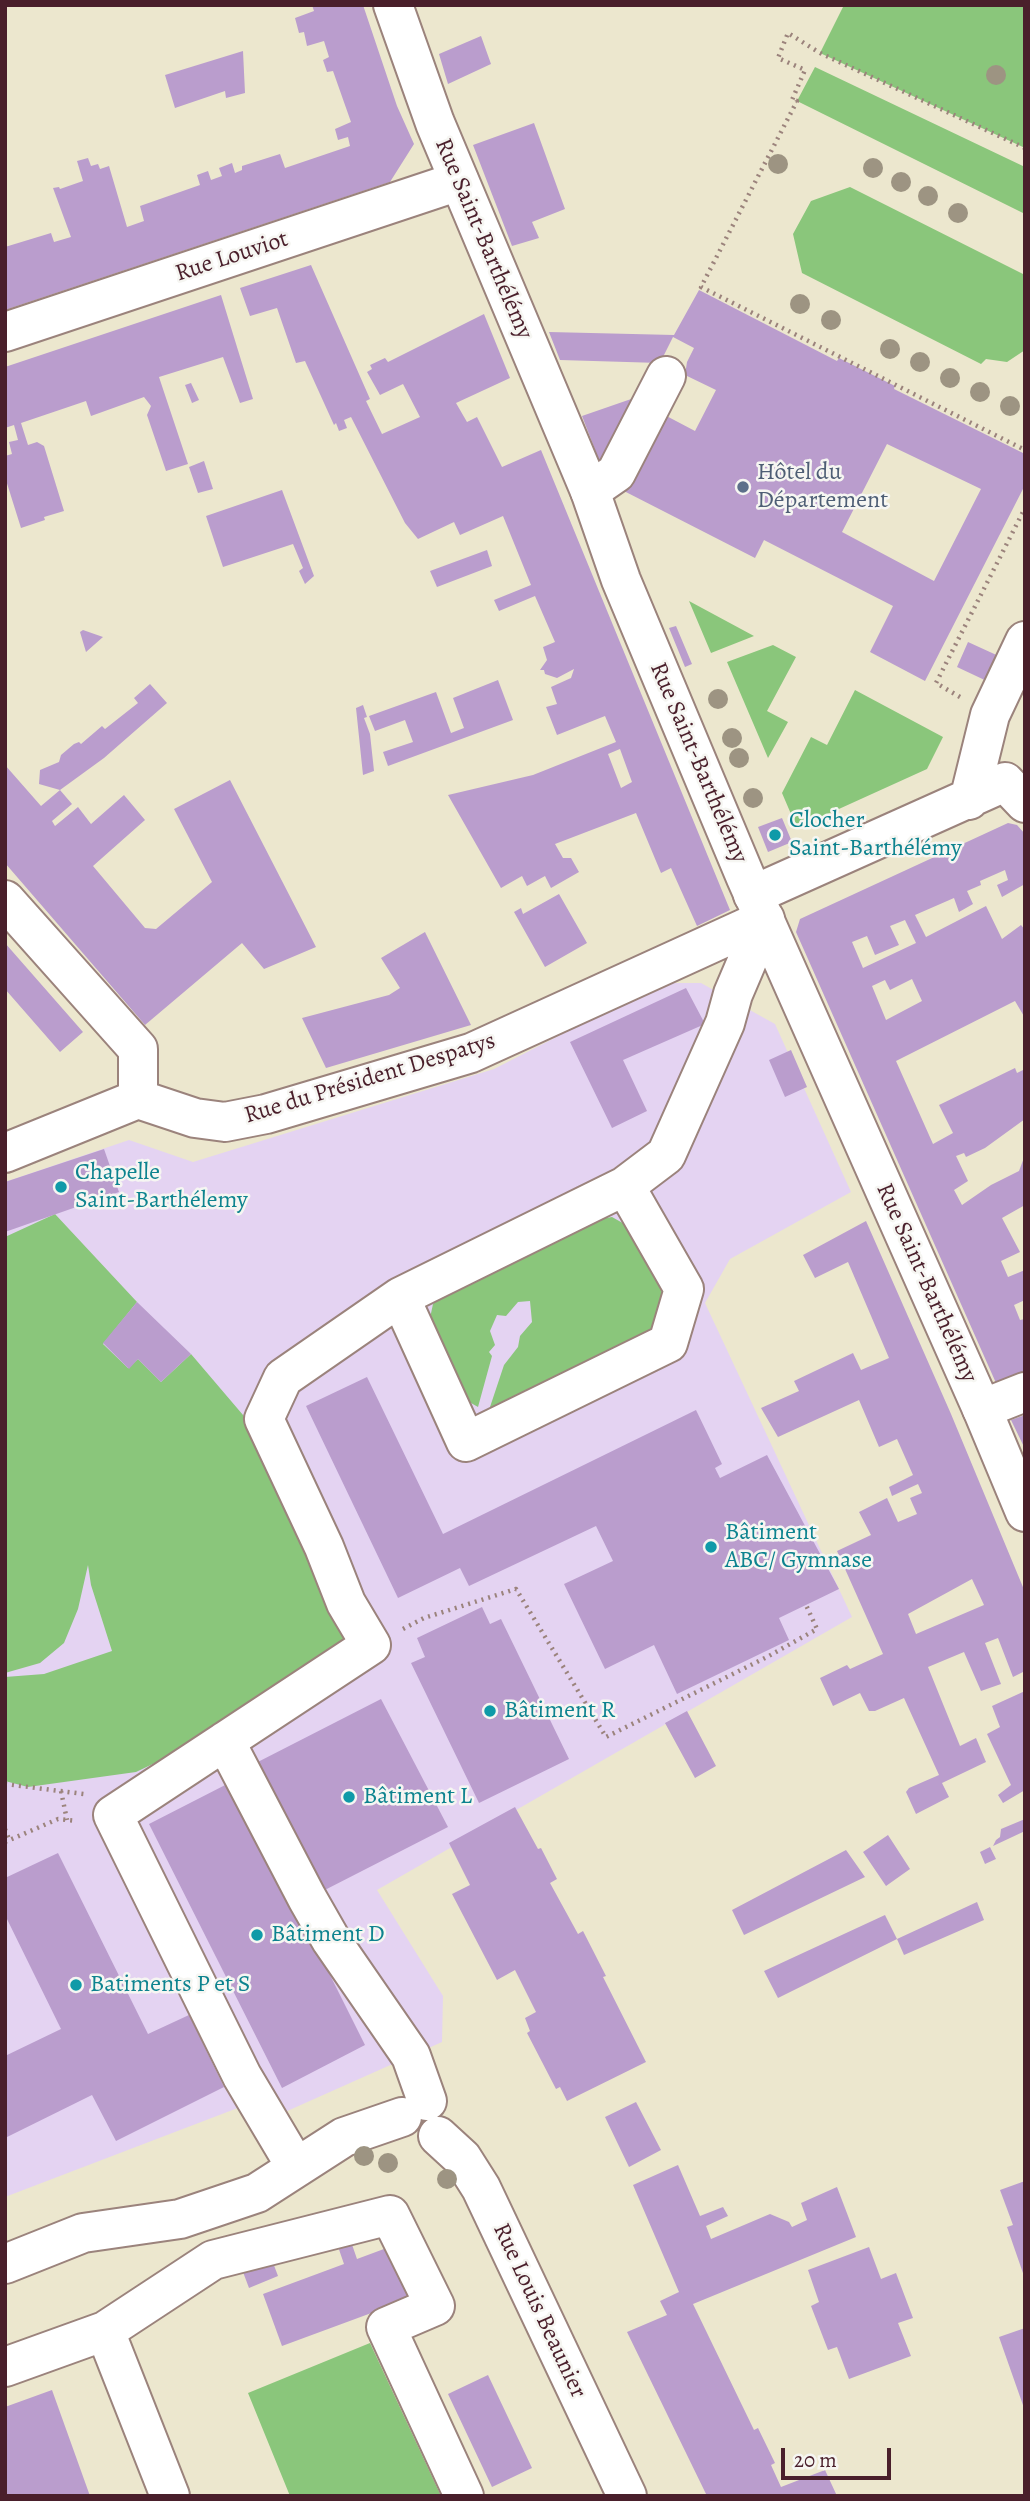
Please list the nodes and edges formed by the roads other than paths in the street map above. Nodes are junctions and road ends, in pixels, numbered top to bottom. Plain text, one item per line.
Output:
1 (393, 5) edge
2 (459, 181) junction
3 (5, 332) edge
4 (666, 376) dead end
5 (590, 491) junction
6 (1025, 641) edge
7 (969, 800) junction
8 (1025, 803) edge
9 (5, 900) edge
10 (759, 907) junction
11 (138, 1099) junction
12 (5, 1153) edge
13 (625, 1186) junction
14 (400, 1297) junction
15 (1025, 1392) edge
16 (982, 1409) junction
17 (1025, 1512) edge
18 (225, 1741) junction
19 (422, 2118) junction
20 (296, 2167) junction
21 (5, 2264) edge
22 (105, 2331) junction
23 (5, 2367) edge
24 (170, 2496) edge
25 (464, 2496) edge
26 (627, 2496) edge

1 - 2 street, Rue Saint-Barthélémy
2 - 3 street, Rue Louviot
2 - 5 street, Rue Saint-Barthélémy
4 - 5 street
5 - 10 street, Rue Saint-Barthélémy
6 - 7 street
7 - 8 street, Rue du Président Despatys
7 - 10 street, Rue du Président Despatys
9 - 11 street
10 - 11 street, Rue du Président Despatys
10 - 13 street
10 - 16 street, Rue Saint-Barthélémy
11 - 12 street
13 - 14 street
13 - 14 street
14 - 18 street
15 - 16 street
16 - 17 street, Rue Saint-Barthélémy
18 - 19 street
18 - 20 street
19 - 20 street
19 - 26 street, Rue Louis Beaunier
20 - 21 street
22 - 23 street
22 - 24 street
22 - 25 street

